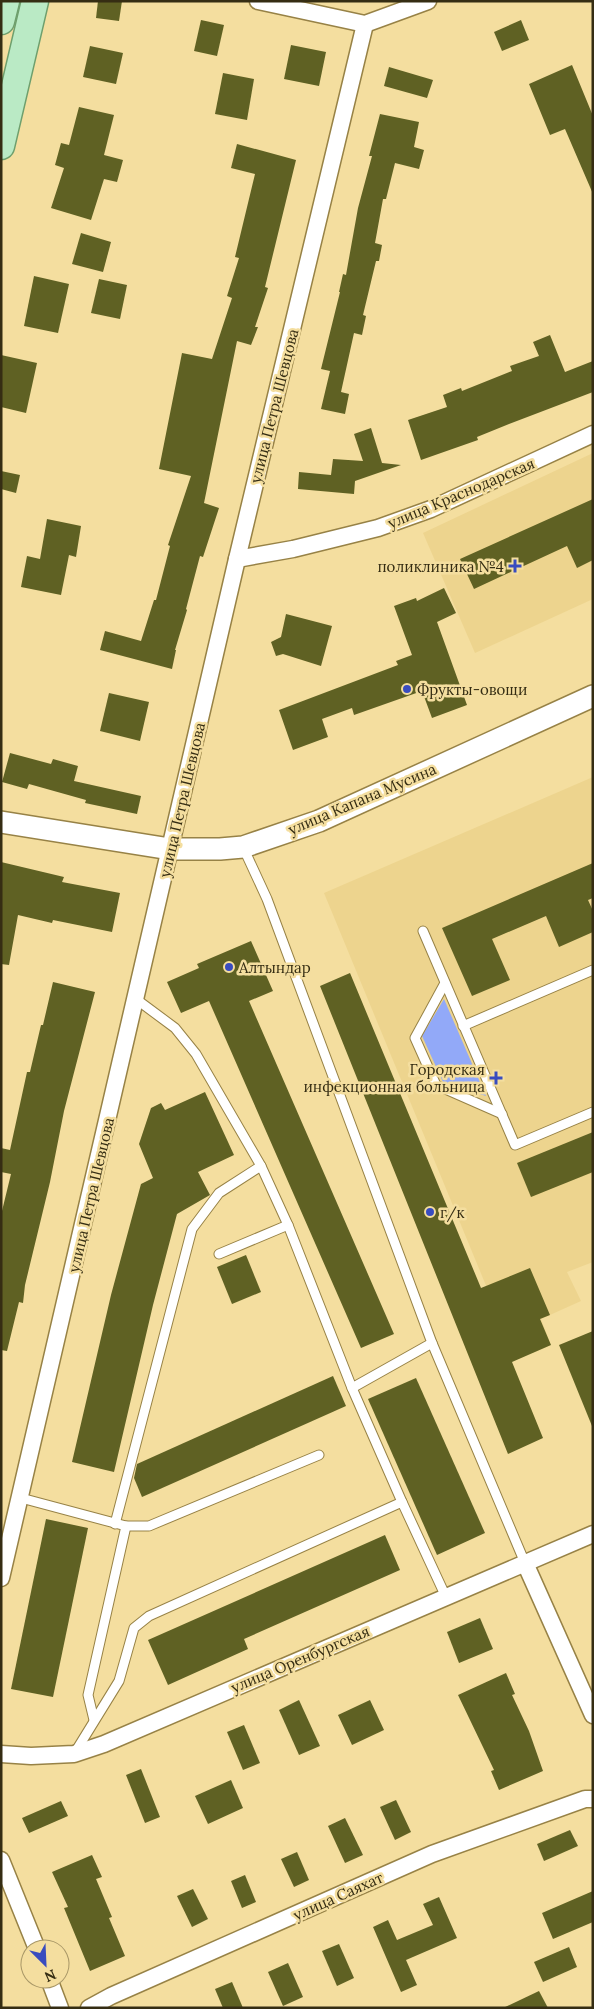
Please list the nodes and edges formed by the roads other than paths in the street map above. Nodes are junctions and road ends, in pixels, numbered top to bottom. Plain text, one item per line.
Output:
1 (6, 1) edge
2 (35, 1) edge
3 (258, 1) edge
4 (428, 1) edge
5 (1, 20) edge
6 (365, 24) junction
7 (6, 104) edge
8 (1, 146) edge
9 (593, 434) edge
10 (237, 559) junction
11 (593, 696) edge
12 (1, 822) edge
13 (243, 847) junction
14 (170, 849) junction
15 (423, 932) dead end
16 (593, 970) edge
17 (445, 983) junction
18 (136, 999) junction
19 (464, 1026) junction
20 (593, 1112) edge
21 (502, 1114) junction
22 (261, 1166) junction
23 (288, 1225) junction
24 (219, 1254) dead end
25 (432, 1343) junction
26 (352, 1388) junction
27 (319, 1455) dead end
28 (21, 1498) junction
29 (402, 1502) junction
30 (115, 1524) junction
31 (126, 1526) junction
32 (593, 1534) edge
33 (525, 1563) junction
34 (1, 1578) edge
35 (446, 1597) junction
36 (593, 1715) edge
37 (94, 1720) junction
38 (1, 1754) edge
39 (74, 1754) junction
40 (593, 1799) edge
41 (3, 1869) edge
42 (33, 1939) edge
43 (53, 1989) edge
44 (60, 2008) edge
45 (89, 2008) edge

1 - 5 main road
2 - 7 main road
3 - 6 street
4 - 6 street
6 - 10 street, улица Петра Шевцова
7 - 8 main road
9 - 10 street, улица Краснодарская
10 - 14 street, улица Петра Шевцова
11 - 13 street, улица Капана Мусина
12 - 14 street, улица Капана Мусина
13 - 14 street, улица Капана Мусина
13 - 25 lane
14 - 18 street, улица Петра Шевцова
15 - 17 lane
16 - 19 lane
17 - 19 lane
17 - 21 lane
18 - 22 lane
18 - 28 street, улица Петра Шевцова
19 - 21 lane
20 - 21 lane
22 - 23 lane
22 - 30 lane
23 - 24 lane
23 - 26 lane
25 - 26 lane
25 - 33 lane
26 - 29 lane
27 - 31 lane
28 - 30 lane
28 - 34 street, улица Петра Шевцова
29 - 35 lane
29 - 37 lane
30 - 31 lane
31 - 37 lane
32 - 33 street, улица Оренбургская
33 - 35 street, улица Оренбургская
33 - 36 street
35 - 39 street, улица Оренбургская
37 - 39 lane
38 - 39 street, улица Оренбургская
40 - 45 street, улица Саяхат
41 - 42 street
43 - 44 street

